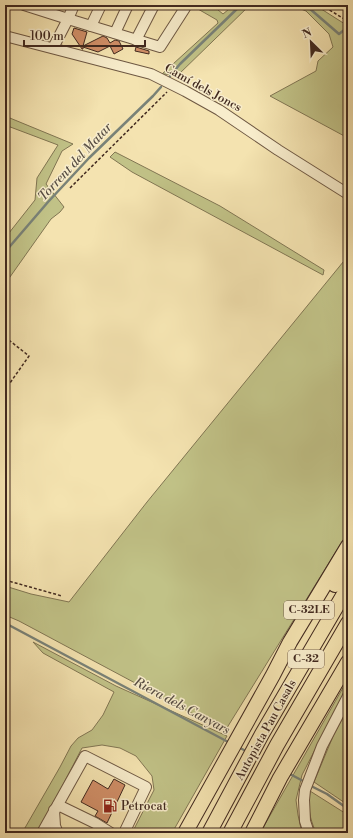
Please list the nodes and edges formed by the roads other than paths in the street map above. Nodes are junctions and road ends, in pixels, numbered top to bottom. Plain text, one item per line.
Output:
1 (24, 5) edge
2 (74, 5) edge
3 (101, 5) edge
4 (128, 5) edge
5 (154, 5) edge
6 (180, 5) edge
7 (36, 7) edge
8 (68, 18) junction
9 (91, 26) junction
10 (115, 33) junction
11 (5, 36) edge
12 (136, 40) junction
13 (53, 48) junction
14 (348, 194) edge
15 (348, 546) edge
16 (348, 565) edge
17 (348, 588) edge
18 (348, 623) edge
19 (348, 639) edge
20 (348, 662) edge
21 (273, 675) junction
22 (348, 696) edge
23 (295, 749) junction
24 (56, 807) junction
25 (42, 833) edge
26 (58, 833) edge
27 (111, 833) edge
28 (124, 833) edge
29 (185, 833) edge
30 (209, 833) edge
31 (230, 833) edge
32 (252, 833) edge
33 (309, 833) edge

1 - 7 street
2 - 8 street
3 - 9 street
4 - 10 street
5 - 12 street
6 - 12 street
7 - 8 street
8 - 9 street
8 - 13 street
9 - 10 street
10 - 12 street
11 - 13 street, Camí dels Joncs
13 - 14 street, Camí dels Joncs
15 - 21 highway, C-32LE
16 - 21 highway, C-32
17 - 30 highway, Autopista Pau Casals / C-32
18 - 31 highway, Autopista Pau Casals / C-32
19 - 23 highway, C-32
20 - 23 highway
21 - 29 highway, C-32LE
22 - 33 street
23 - 32 highway, C-32
24 - 25 street
24 - 26 street
24 - 27 street
24 - 28 street

